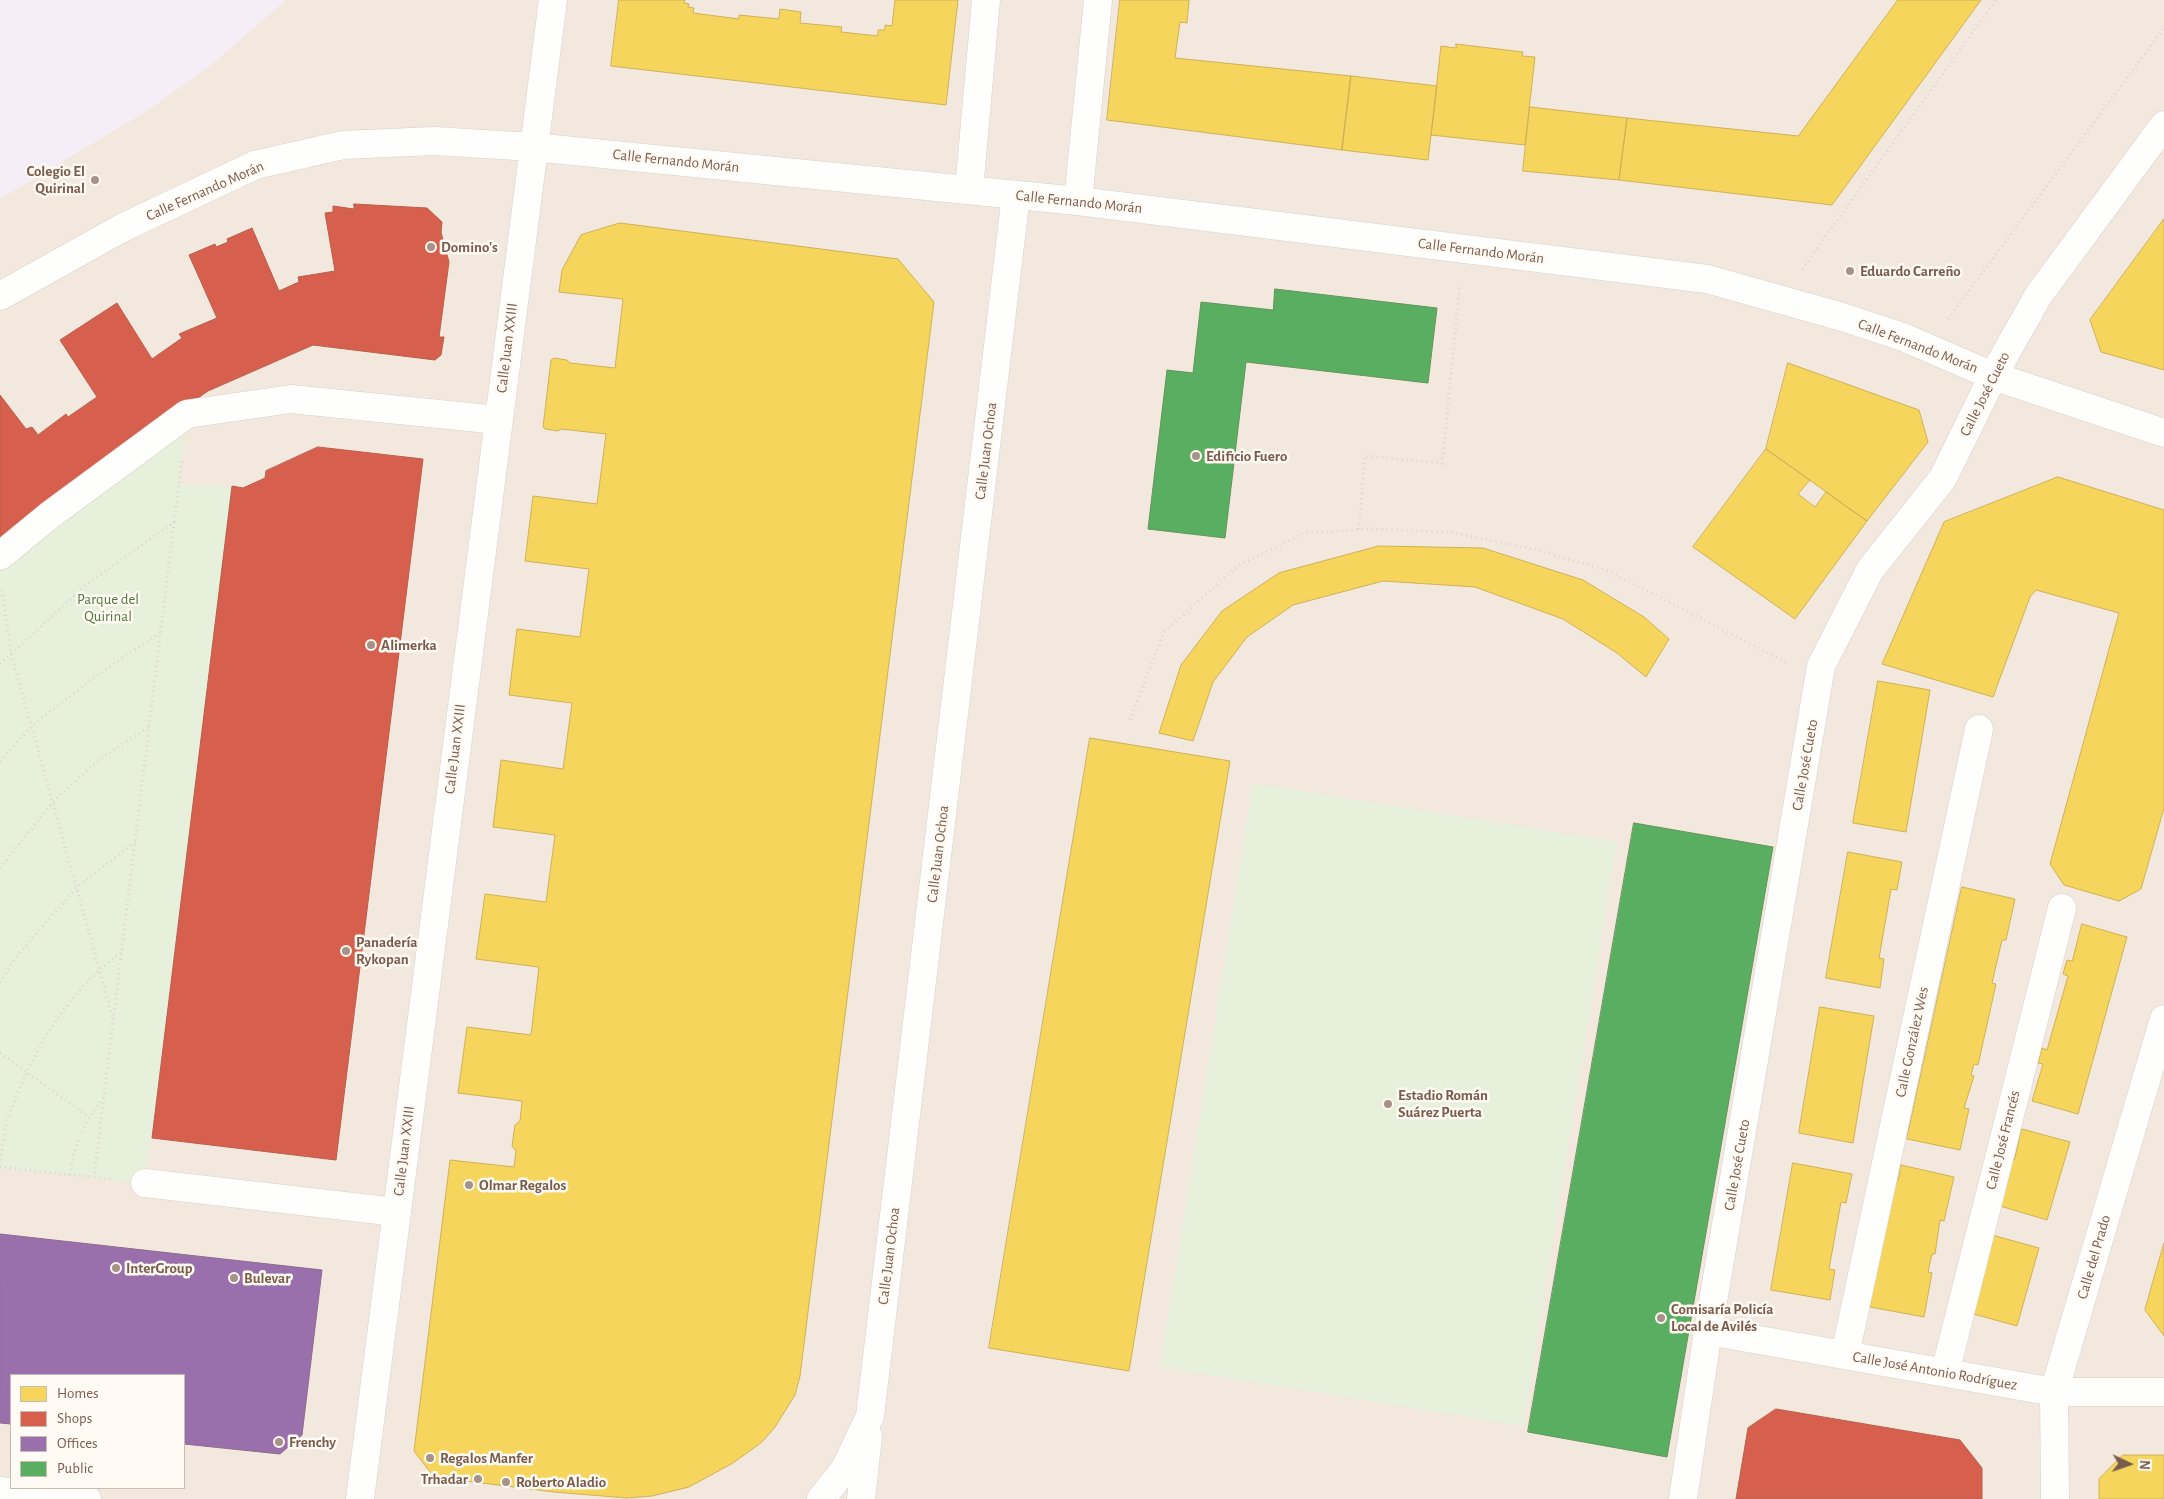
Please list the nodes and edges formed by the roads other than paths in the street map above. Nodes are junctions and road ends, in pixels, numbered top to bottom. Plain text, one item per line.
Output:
1 (552, 0) edge
2 (986, 0) edge
3 (1098, 0) edge
4 (2164, 125) edge
5 (533, 147) junction
6 (969, 190) junction
7 (1016, 195) junction
8 (1078, 201) junction
9 (0, 296) edge
10 (1993, 376) junction
11 (498, 420) junction
12 (2164, 433) edge
13 (0, 556) edge
14 (1979, 729) dead end
15 (2062, 908) dead end
16 (2164, 1019) edge
17 (145, 1183) road end
18 (396, 1212) junction
19 (1708, 1331) junction
20 (1845, 1356) junction
21 (1945, 1373) junction
22 (2054, 1392) junction
23 (2164, 1392) edge
24 (870, 1416) junction
25 (0, 1491) edge
26 (87, 1499) edge
27 (360, 1499) edge
28 (821, 1499) edge
29 (861, 1499) edge
30 (1683, 1499) edge
31 (2055, 1499) edge

1 - 5 street, Calle Juan XXIII
2 - 6 street
3 - 8 street
4 - 10 street, Calle José Cueto
5 - 6 street, Calle Fernando Morán
5 - 9 street, Calle Fernando Morán
5 - 11 street, Calle Juan XXIII
6 - 7 street, Calle Fernando Morán
7 - 8 street, Calle Fernando Morán
7 - 24 street, Calle Juan Ochoa
8 - 10 street, Calle Fernando Morán
10 - 12 street, Calle Fernando Morán
10 - 19 street, Calle José Cueto
11 - 13 street
11 - 18 street, Calle Juan XXIII
14 - 20 street, Calle González Wes
15 - 21 street, Calle José Francés
16 - 22 street, Calle del Prado
17 - 18 street
18 - 27 street, Calle Juan XXIII
19 - 20 street, Calle José Antonio Rodríguez
19 - 30 street, Calle José Cueto
20 - 21 street, Calle José Antonio Rodríguez
21 - 22 street, Calle José Antonio Rodríguez
22 - 23 street, Calle José Antonio Rodríguez
22 - 31 street, Calle del Prado
24 - 28 street, Calle Juan Ochoa
24 - 29 street
25 - 26 street

